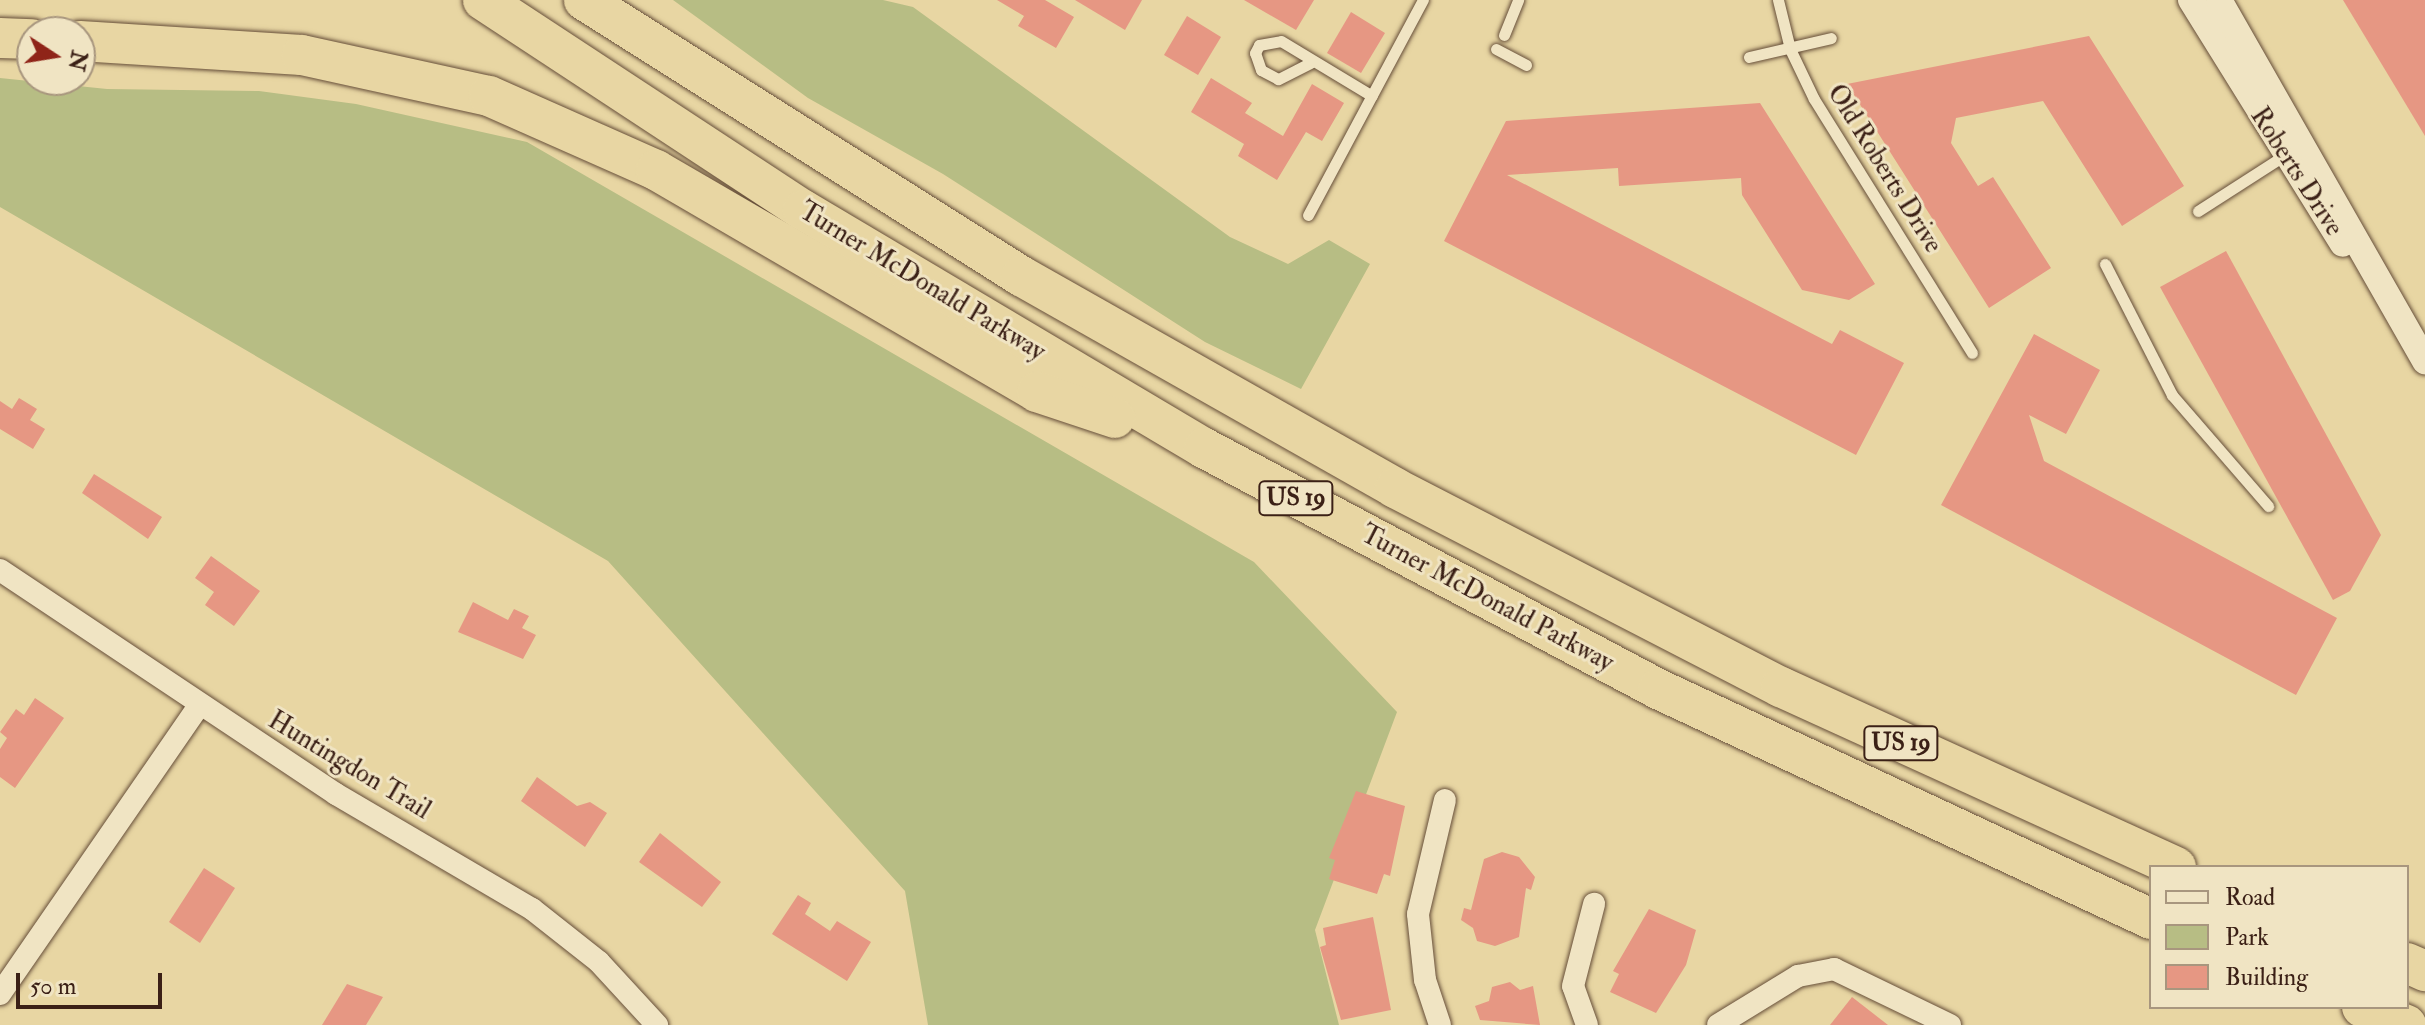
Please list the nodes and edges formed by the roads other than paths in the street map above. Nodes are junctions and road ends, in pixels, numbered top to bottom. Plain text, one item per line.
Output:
1 (483, 0) edge
2 (584, 0) edge
3 (1423, 0) edge
4 (1518, 0) edge
5 (1778, 0) edge
6 (2191, 0) edge
7 (2219, 0) edge
8 (1504, 35) dead end
9 (1831, 38) dead end
10 (96, 42) edge
11 (1496, 49) dead end
12 (1790, 49) junction
13 (1749, 57) dead end
14 (1310, 63) junction
15 (1526, 65) dead end
16 (1372, 96) junction
17 (2293, 150) junction
18 (2198, 211) dead end
19 (1308, 215) dead end
20 (2105, 264) dead end
21 (1972, 353) dead end
22 (2425, 361) edge
23 (1204, 448) junction
24 (2268, 506) dead end
25 (0, 570) edge
26 (199, 706) junction
27 (1445, 800) dead end
28 (2172, 865) edge
29 (1594, 904) dead end
30 (2149, 918) edge
31 (0, 994) edge
32 (2367, 1009) edge
33 (657, 1025) edge
34 (1440, 1025) edge
35 (1587, 1025) edge
36 (1718, 1025) edge
37 (1950, 1025) edge
38 (2406, 1025) edge

1 - 23 highway, Turner McDonald Parkway / US 19
2 - 28 highway, Turner McDonald Parkway / US 19
3 - 16 lane
4 - 8 lane
5 - 12 lane, Old Roberts Drive
6 - 17 street, Roberts Drive
7 - 17 street, Roberts Drive
9 - 12 lane
10 - 23 highway
11 - 15 lane
12 - 13 lane
12 - 21 lane, Old Roberts Drive
14 - 14 lane
14 - 16 lane
16 - 19 lane
17 - 18 lane
17 - 22 street, Roberts Drive
20 - 24 lane
23 - 30 highway, Turner McDonald Parkway / US 19
25 - 26 street, Huntingdon Trail
26 - 31 street
26 - 33 street, Huntingdon Trail
27 - 34 street
29 - 35 street
32 - 38 highway
36 - 37 street

